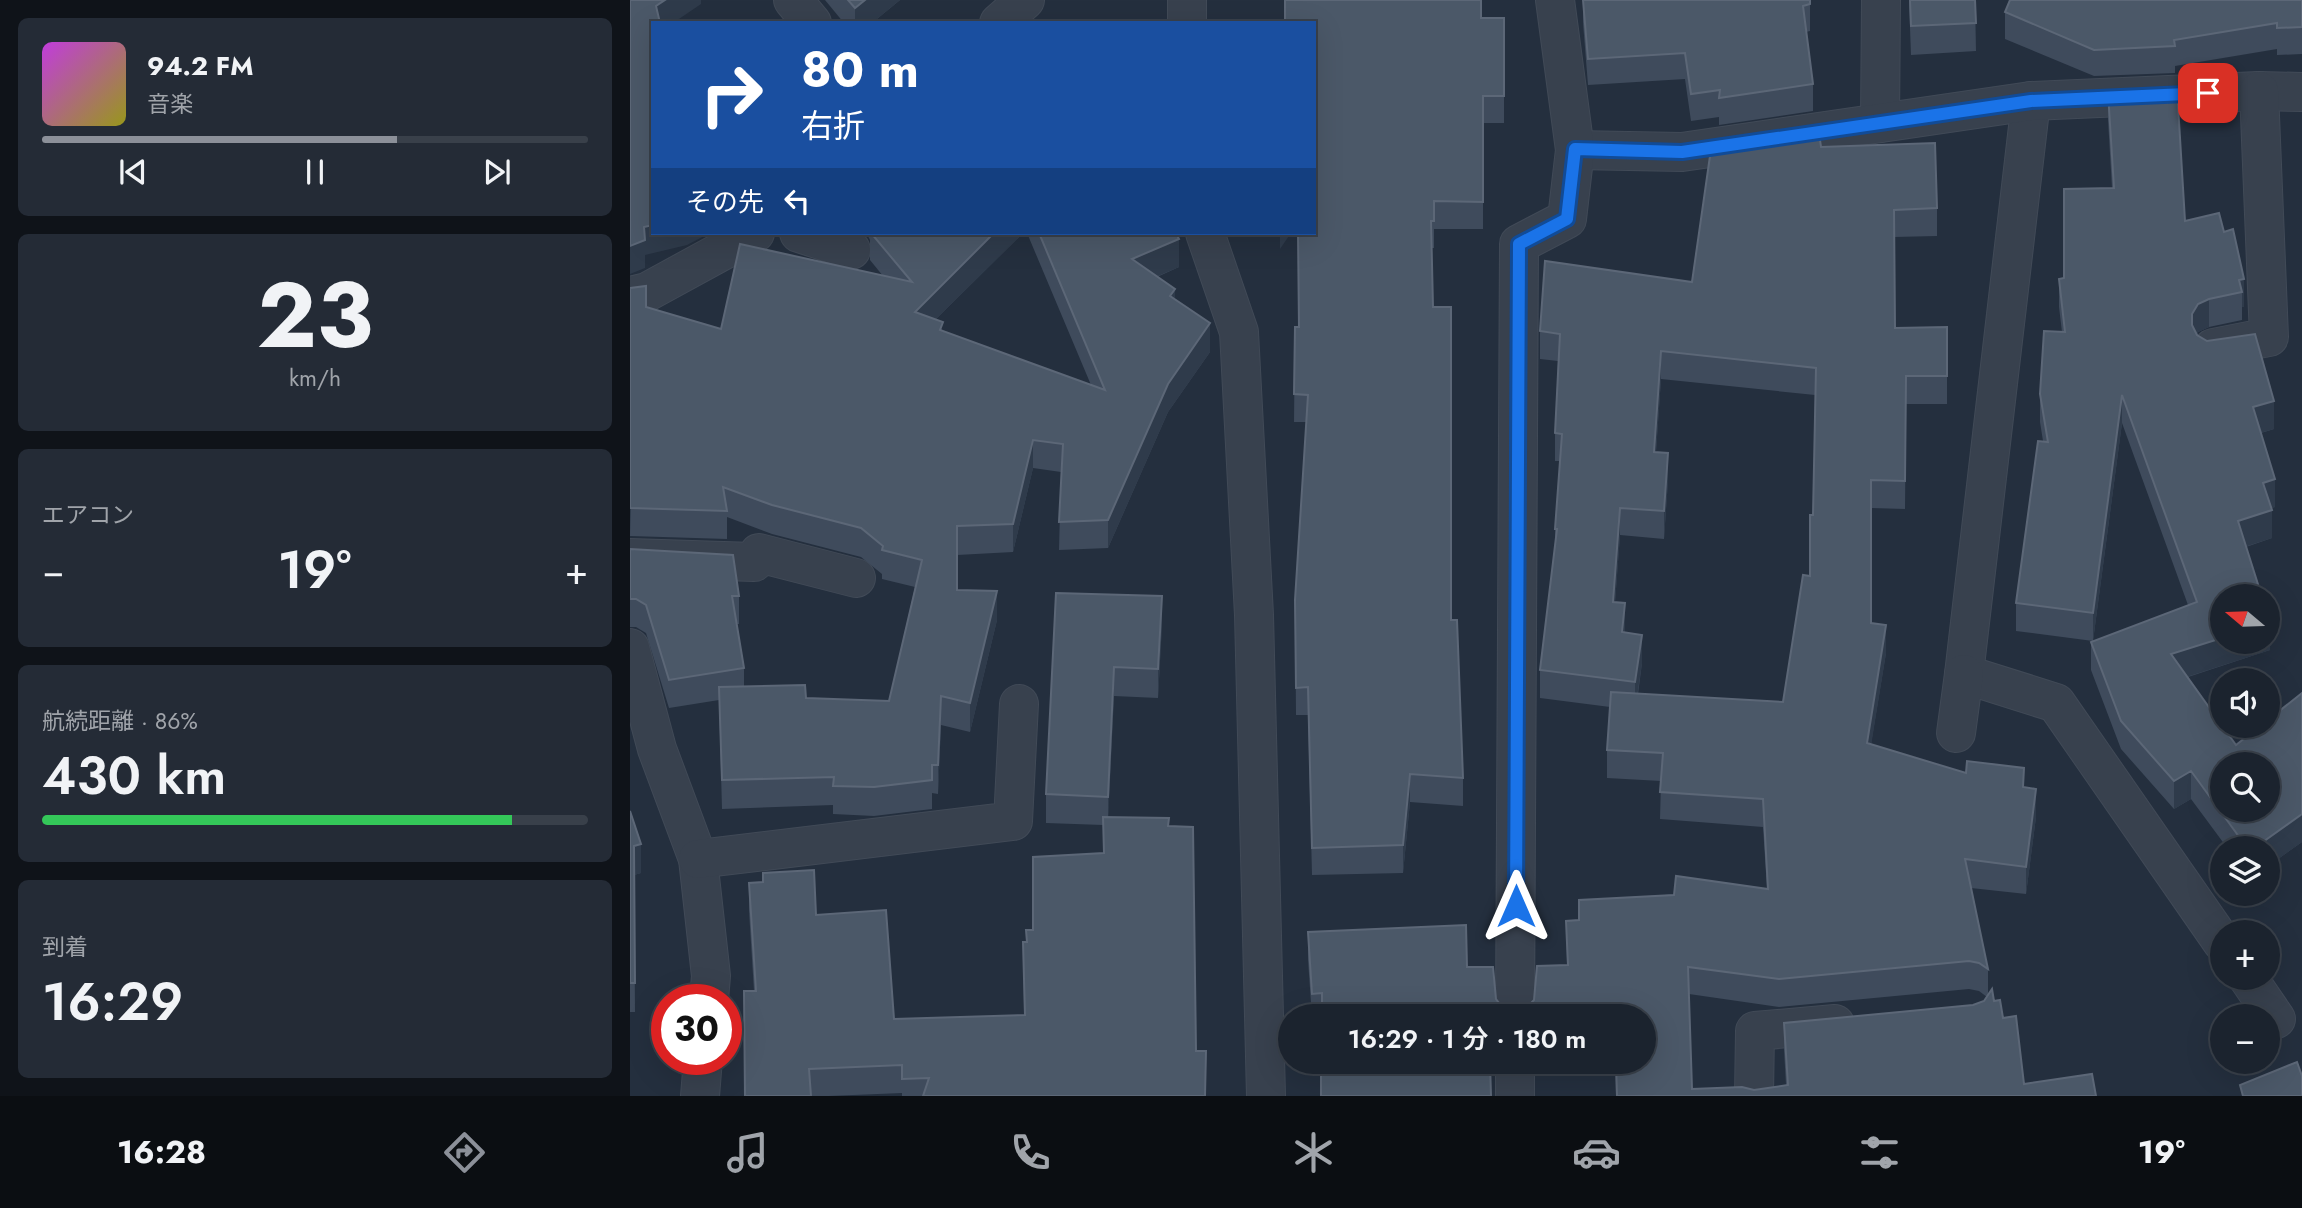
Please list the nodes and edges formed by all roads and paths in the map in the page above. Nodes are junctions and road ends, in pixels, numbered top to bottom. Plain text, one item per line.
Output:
1 (793, 0) edge
2 (1186, 0) edge
3 (1555, 0) edge
4 (1881, 0) edge
5 (810, 21) edge
6 (1187, 21) edge
7 (2259, 91) junction
8 (2302, 92) edge
9 (2031, 101) junction
10 (1881, 123) junction
11 (1575, 149) junction
12 (751, 235) edge
13 (805, 235) edge
14 (1206, 235) edge
15 (851, 250) dead end
16 (630, 296) edge
17 (2213, 348) edge
18 (630, 558) edge
19 (856, 579) dead end
20 (630, 648) edge
21 (1964, 674) junction
22 (1019, 704) dead end
23 (1956, 733) dead end
24 (643, 754) edge
25 (698, 859) junction
26 (2210, 925) edge
27 (710, 984) edge
28 (1515, 1004) edge
29 (1877, 1020) edge
30 (1515, 1074) edge
31 (702, 1075) edge
32 (700, 1096) edge
33 (1266, 1096) edge
34 (1515, 1096) edge
35 (1754, 1096) edge

1 - 5 street
2 - 6 street
3 - 11 street
4 - 10 street
7 - 8 street
7 - 9 street
7 - 17 street
9 - 10 street
9 - 21 street
10 - 11 street
11 - 28 street
12 - 16 street
13 - 15 street
14 - 33 street
18 - 19 street
20 - 24 street
21 - 23 street
21 - 26 street
22 - 25 street
24 - 25 street
25 - 27 street
29 - 35 street
30 - 34 street
31 - 32 street

